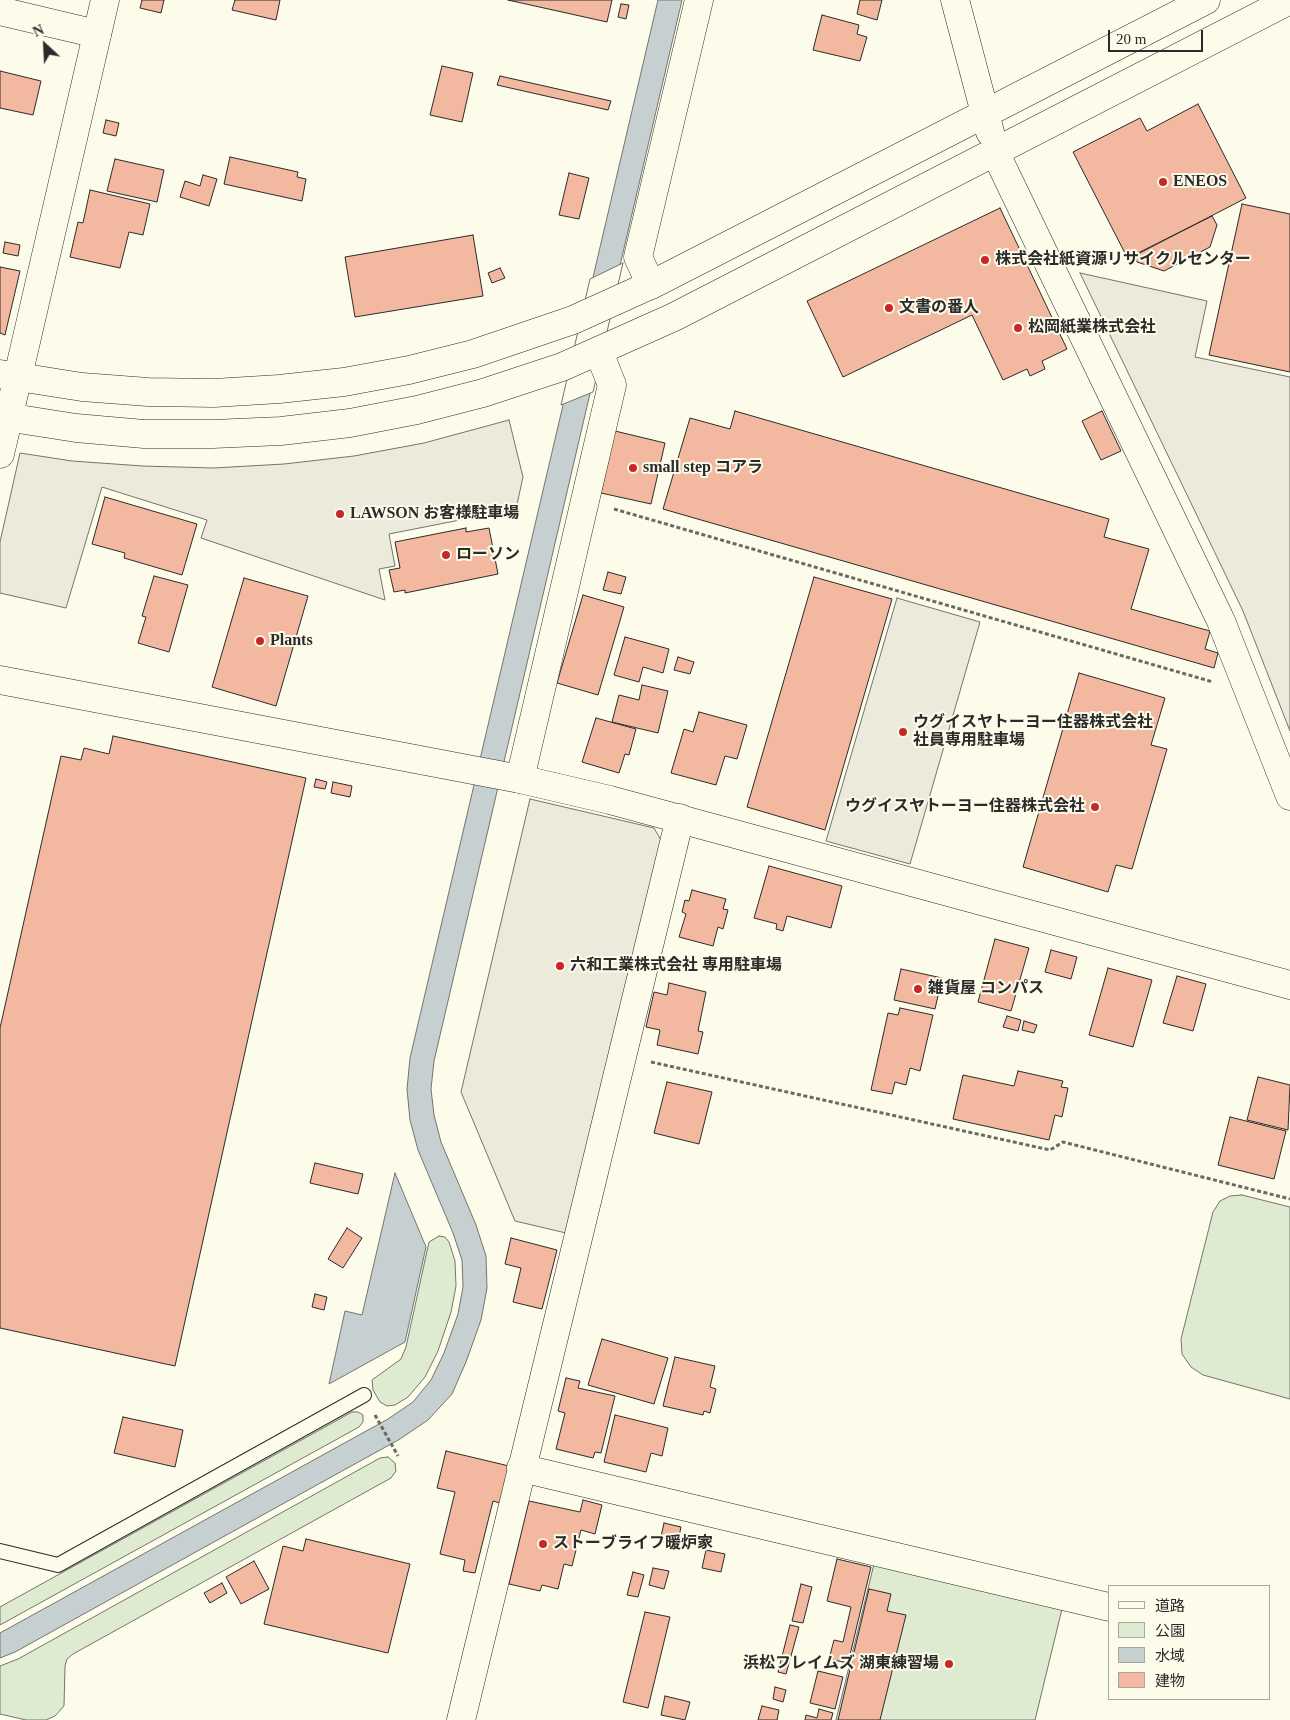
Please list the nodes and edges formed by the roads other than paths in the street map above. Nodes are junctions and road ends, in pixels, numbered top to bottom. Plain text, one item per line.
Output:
1 (105, 0) edge
2 (698, 0) edge
3 (955, 0) edge
4 (1206, 0) edge
5 (1290, 0) edge
6 (0, 11) edge
7 (97, 34) junction
8 (985, 114) junction
9 (995, 152) junction
10 (651, 285) junction
11 (605, 356) junction
12 (9, 376) edge
13 (4, 417) edge
14 (0, 454) edge
15 (0, 680) edge
16 (515, 778) junction
17 (1288, 786) edge
18 (680, 818) junction
19 (1290, 986) edge
20 (364, 1395) dead end
21 (522, 1468) junction
22 (0, 1551) edge
23 (1108, 1608) edge
24 (461, 1720) edge

1 - 7 street
2 - 10 street
3 - 8 street
4 - 8 street
5 - 9 street
6 - 7 street
7 - 12 street
8 - 9 street
8 - 10 street
9 - 11 street
9 - 17 street
10 - 12 street
11 - 13 street
11 - 16 street
12 - 13 street
13 - 14 street
15 - 16 street
16 - 18 street
18 - 19 street
18 - 21 street
20 - 22 lane
21 - 23 street
21 - 24 street

